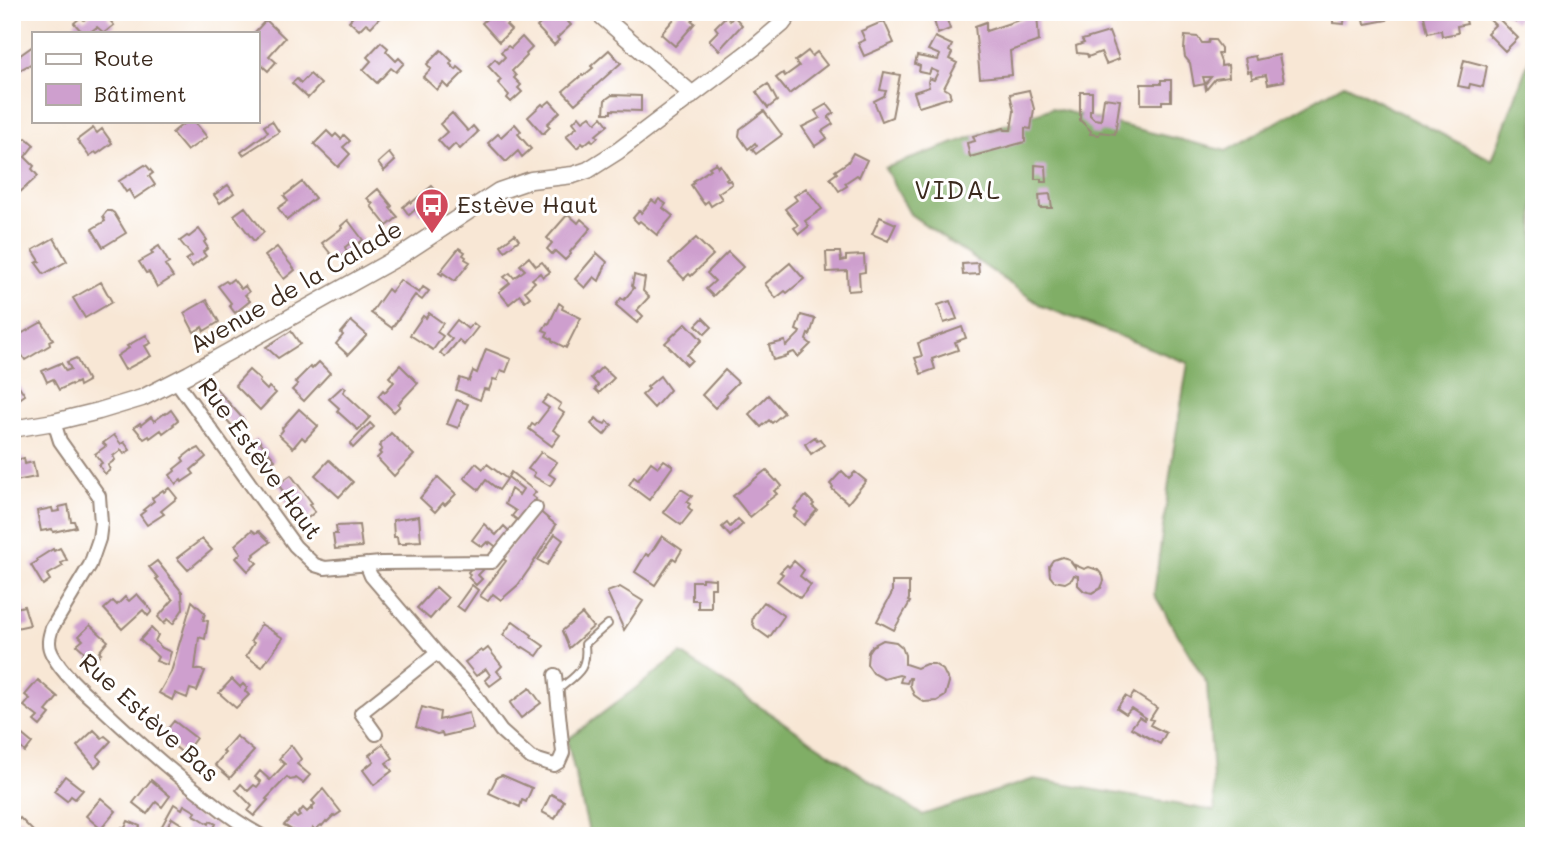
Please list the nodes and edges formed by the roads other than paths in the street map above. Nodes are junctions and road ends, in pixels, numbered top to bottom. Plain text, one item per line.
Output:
1 (597, 12) edge
2 (791, 12) edge
3 (691, 96) junction
4 (176, 381) junction
5 (54, 422) junction
6 (12, 429) edge
7 (536, 508) dead end
8 (366, 564) junction
9 (608, 624) dead end
10 (437, 653) junction
11 (555, 675) dead end
12 (557, 691) junction
13 (376, 734) dead end
14 (262, 836) edge

1 - 3 street
2 - 3 street, Avenue de la Calade
3 - 4 street, Avenue de la Calade
4 - 5 street, Avenue de la Calade
4 - 8 street, Rue Estève Haut
5 - 6 street, Avenue de la Calade
5 - 14 street, Rue Estève Bas
7 - 8 street, Rue Estève Haut
8 - 10 street
9 - 12 lane
10 - 12 street
10 - 13 street
11 - 12 street

